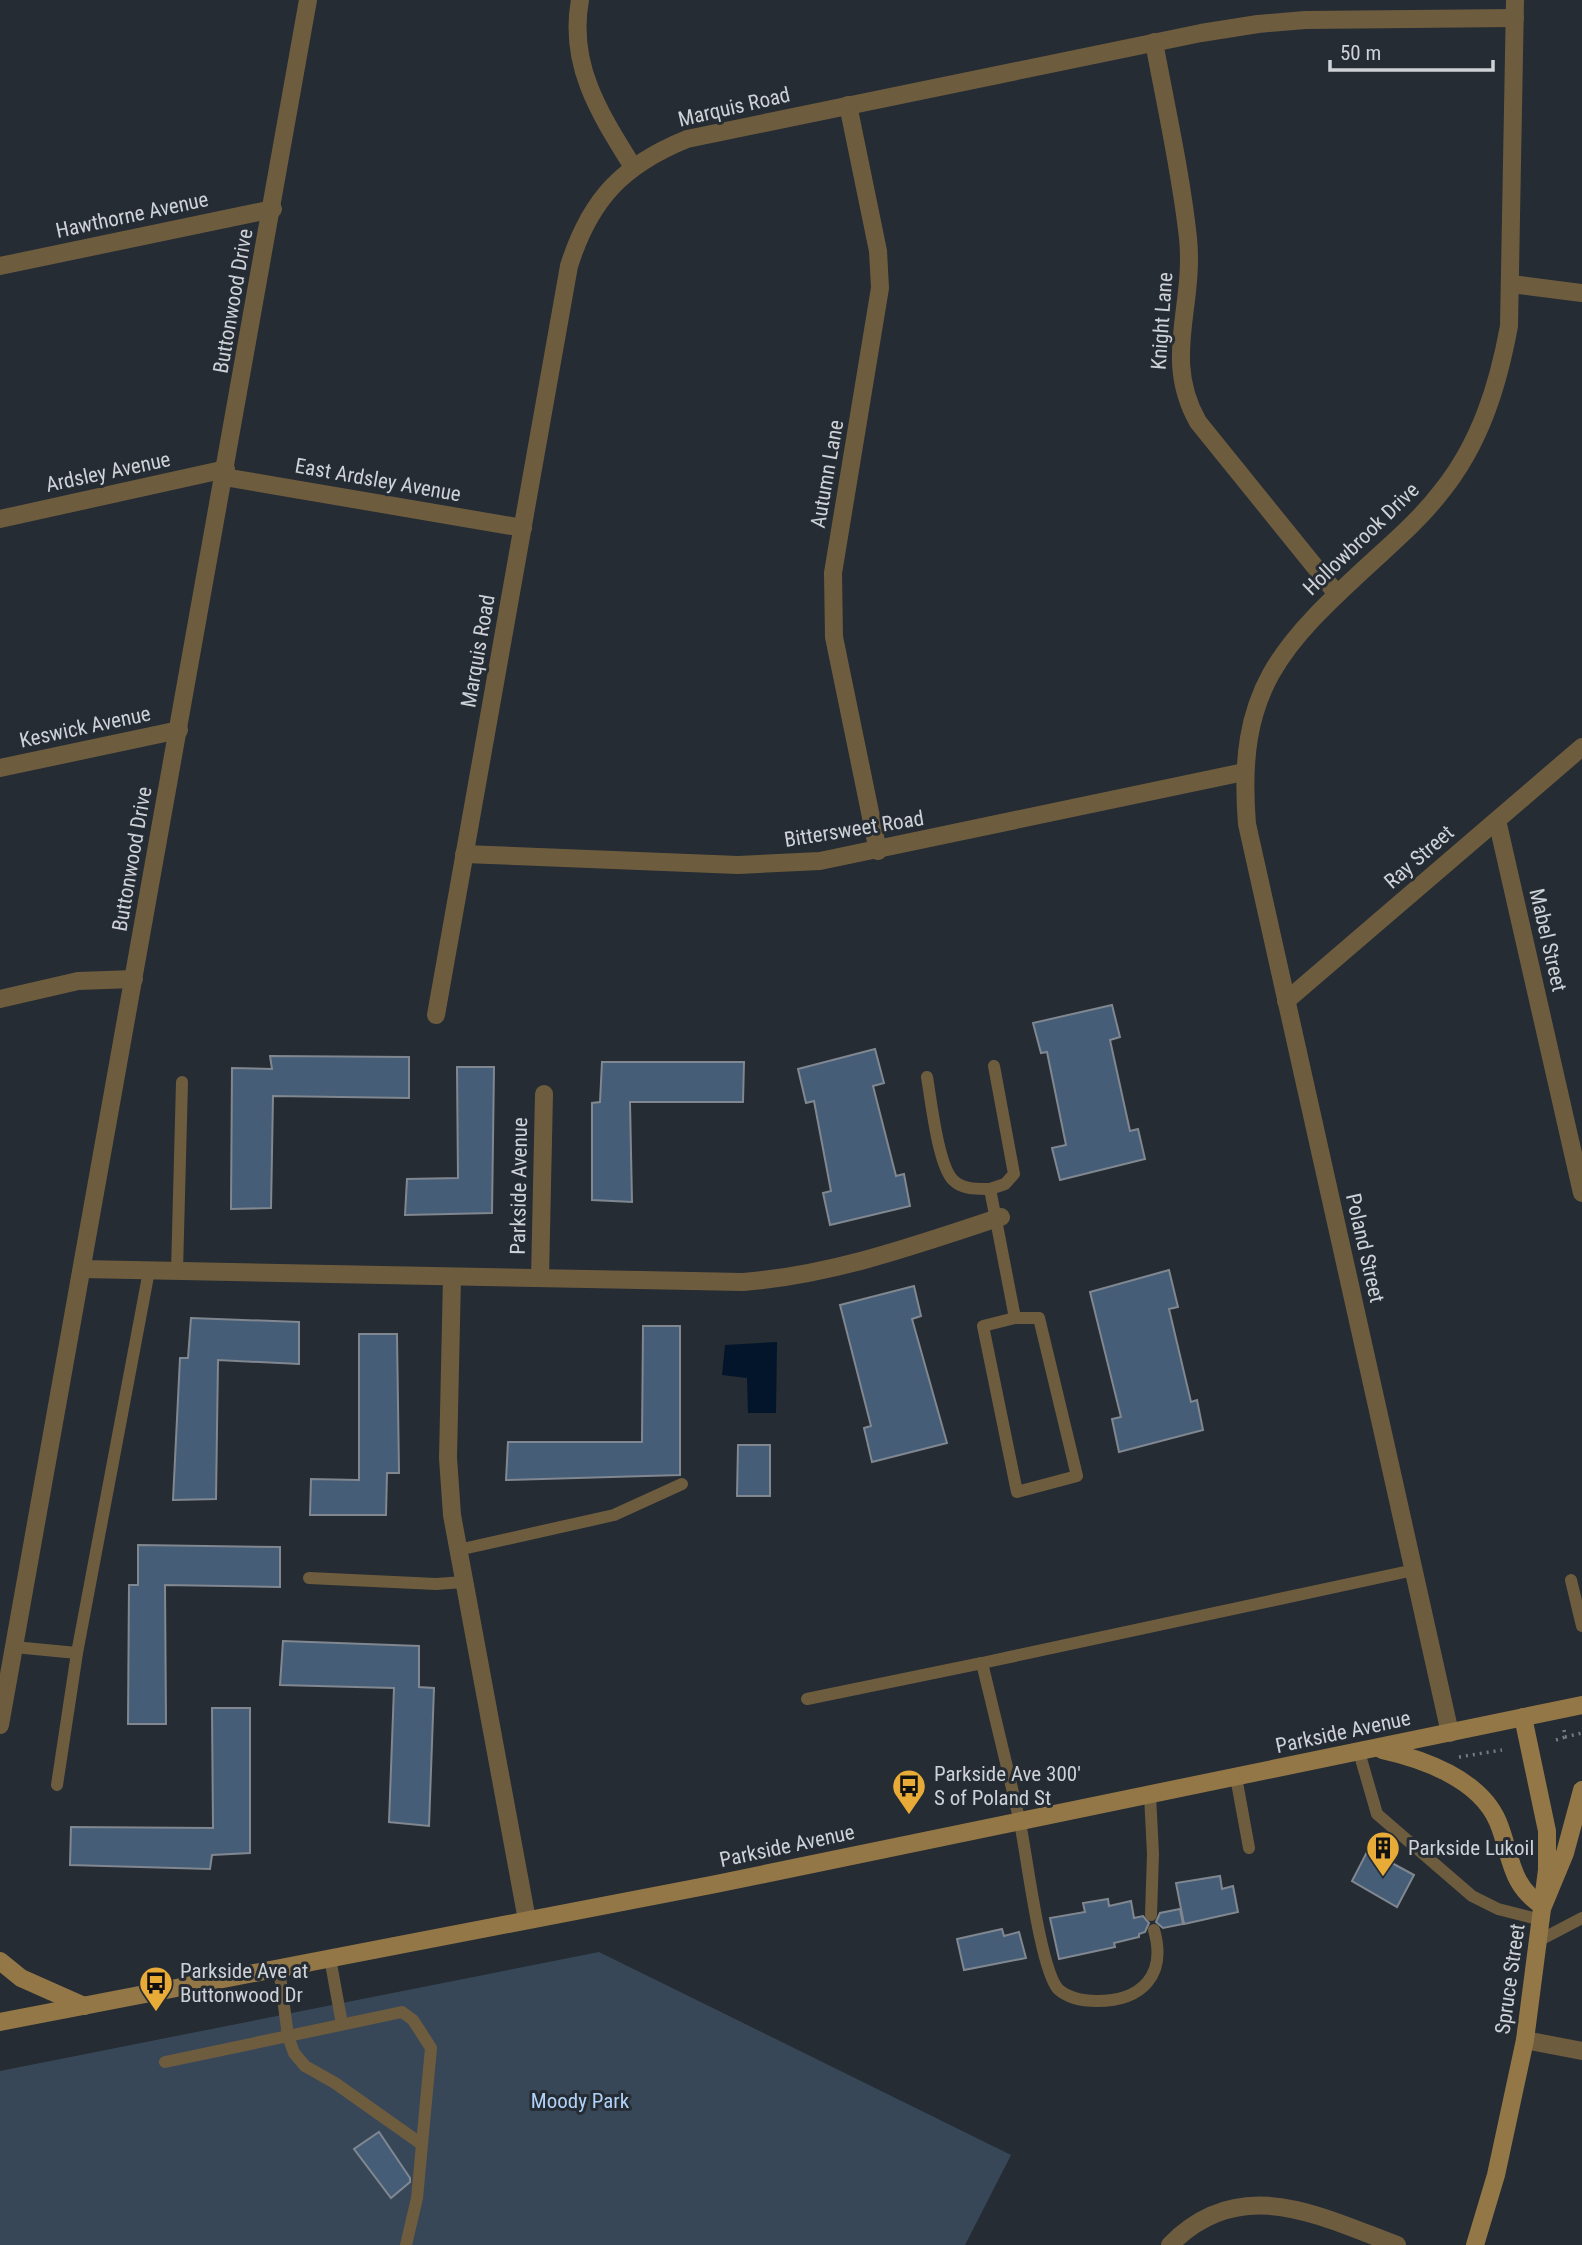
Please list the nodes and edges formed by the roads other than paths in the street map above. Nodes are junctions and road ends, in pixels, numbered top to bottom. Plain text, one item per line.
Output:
1 (308, 0) edge
2 (580, 0) edge
3 (1515, 9) edge
4 (1154, 42) junction
5 (848, 105) junction
6 (632, 167) junction
7 (273, 208) junction
8 (0, 266) edge
9 (1511, 284) junction
10 (1582, 293) edge
11 (225, 473) junction
12 (0, 519) edge
13 (523, 528) junction
14 (1337, 594) junction
15 (179, 730) junction
16 (1582, 747) edge
17 (0, 768) edge
18 (1244, 772) junction
19 (1497, 820) junction
20 (878, 851) junction
21 (464, 854) junction
22 (134, 979) junction
23 (0, 999) edge
24 (1286, 1001) junction
25 (436, 1015) dead end
26 (994, 1066) dead end
27 (927, 1077) dead end
28 (182, 1082) dead end
29 (544, 1094) dead end
30 (990, 1189) junction
31 (1582, 1193) edge
32 (998, 1218) junction
33 (82, 1269) junction
34 (149, 1271) junction
35 (177, 1271) junction
36 (452, 1277) junction
37 (540, 1278) junction
38 (1015, 1318) junction
39 (682, 1485) dead end
40 (458, 1550) junction
41 (1414, 1570) junction
42 (309, 1578) dead end
43 (1571, 1580) dead end
44 (464, 1582) junction
45 (1582, 1626) edge
46 (14, 1647) junction
47 (77, 1653) junction
48 (982, 1663) junction
49 (807, 1699) dead end
50 (1582, 1705) edge
51 (1523, 1717) junction
52 (0, 1725) edge
53 (1450, 1733) junction
54 (1367, 1750) junction
55 (1236, 1777) junction
56 (57, 1785) dead end
57 (1582, 1790) edge
58 (1150, 1795) junction
59 (1020, 1821) junction
60 (1249, 1848) dead end
61 (1542, 1913) junction
62 (1151, 1915) dead end
63 (1582, 1918) edge
64 (527, 1920) junction
65 (1154, 1930) dead end
66 (1539, 1940) junction
67 (330, 1958) junction
68 (0, 1961) edge
69 (279, 1968) junction
70 (84, 2006) junction
71 (0, 2022) edge
72 (342, 2024) junction
73 (288, 2036) junction
74 (1525, 2040) junction
75 (1582, 2051) edge
76 (164, 2062) dead end
77 (421, 2143) junction
78 (406, 2245) edge
79 (1170, 2245) edge
80 (1396, 2245) edge
81 (1475, 2245) edge

1 - 7 street, Buttonwood Drive
2 - 6 street
3 - 4 street, Marquis Road
3 - 9 street, Hollowbrook Drive
4 - 5 street, Marquis Road
4 - 14 street, Knight Lane
5 - 6 street, Marquis Road
5 - 20 street, Autumn Lane
6 - 13 street, Marquis Road
7 - 8 street, Hawthorne Avenue
7 - 11 street, Buttonwood Drive
9 - 10 street
9 - 14 street, Hollowbrook Drive
11 - 12 street, Ardsley Avenue
11 - 13 street, East Ardsley Avenue
11 - 15 street, Buttonwood Drive
13 - 21 street, Marquis Road
14 - 18 street, Hollowbrook Drive
15 - 17 street, Keswick Avenue
15 - 22 street, Buttonwood Drive
16 - 19 street, Ray Street
18 - 20 street, Bittersweet Road
18 - 24 street, Poland Street
19 - 24 street, Ray Street
19 - 31 street, Mabel Street
20 - 21 street, Bittersweet Road
21 - 25 street, Marquis Road
22 - 23 street
22 - 33 street, Buttonwood Drive
24 - 41 street, Poland Street
26 - 30 lane
27 - 30 lane
28 - 35 lane
29 - 37 street, Parkside Avenue
30 - 32 lane
32 - 37 street
32 - 38 lane
33 - 34 street
33 - 46 street, Buttonwood Drive
34 - 35 street
34 - 47 lane
35 - 36 street
36 - 37 street
36 - 40 street
38 - 38 lane
39 - 40 lane
40 - 44 street
41 - 48 lane
41 - 53 street, Poland Street
42 - 44 lane
43 - 45 lane
44 - 64 street
46 - 47 lane
46 - 52 street, Buttonwood Drive
47 - 56 lane
48 - 49 lane
48 - 59 lane
50 - 51 main road, Parkside Avenue
51 - 53 main road, Parkside Avenue
51 - 61 main road, Spruce Street
53 - 54 main road, Parkside Avenue
54 - 55 main road, Parkside Avenue
54 - 61 main road
54 - 61 lane
55 - 58 main road, Parkside Avenue
55 - 60 lane
57 - 61 main road
58 - 59 main road, Parkside Avenue
58 - 62 lane
59 - 64 main road, Parkside Avenue
59 - 65 lane
61 - 66 main road, Spruce Street
63 - 66 lane
64 - 67 main road, Parkside Avenue
66 - 74 main road, Spruce Street
67 - 69 main road, Parkside Avenue
67 - 72 lane
68 - 70 main road
69 - 70 main road, Parkside Avenue
69 - 73 lane
70 - 71 main road, Parkside Avenue
72 - 73 lane
72 - 77 lane
73 - 76 lane
73 - 77 lane
74 - 75 street
74 - 81 main road, Spruce Street
77 - 78 lane
79 - 80 street

